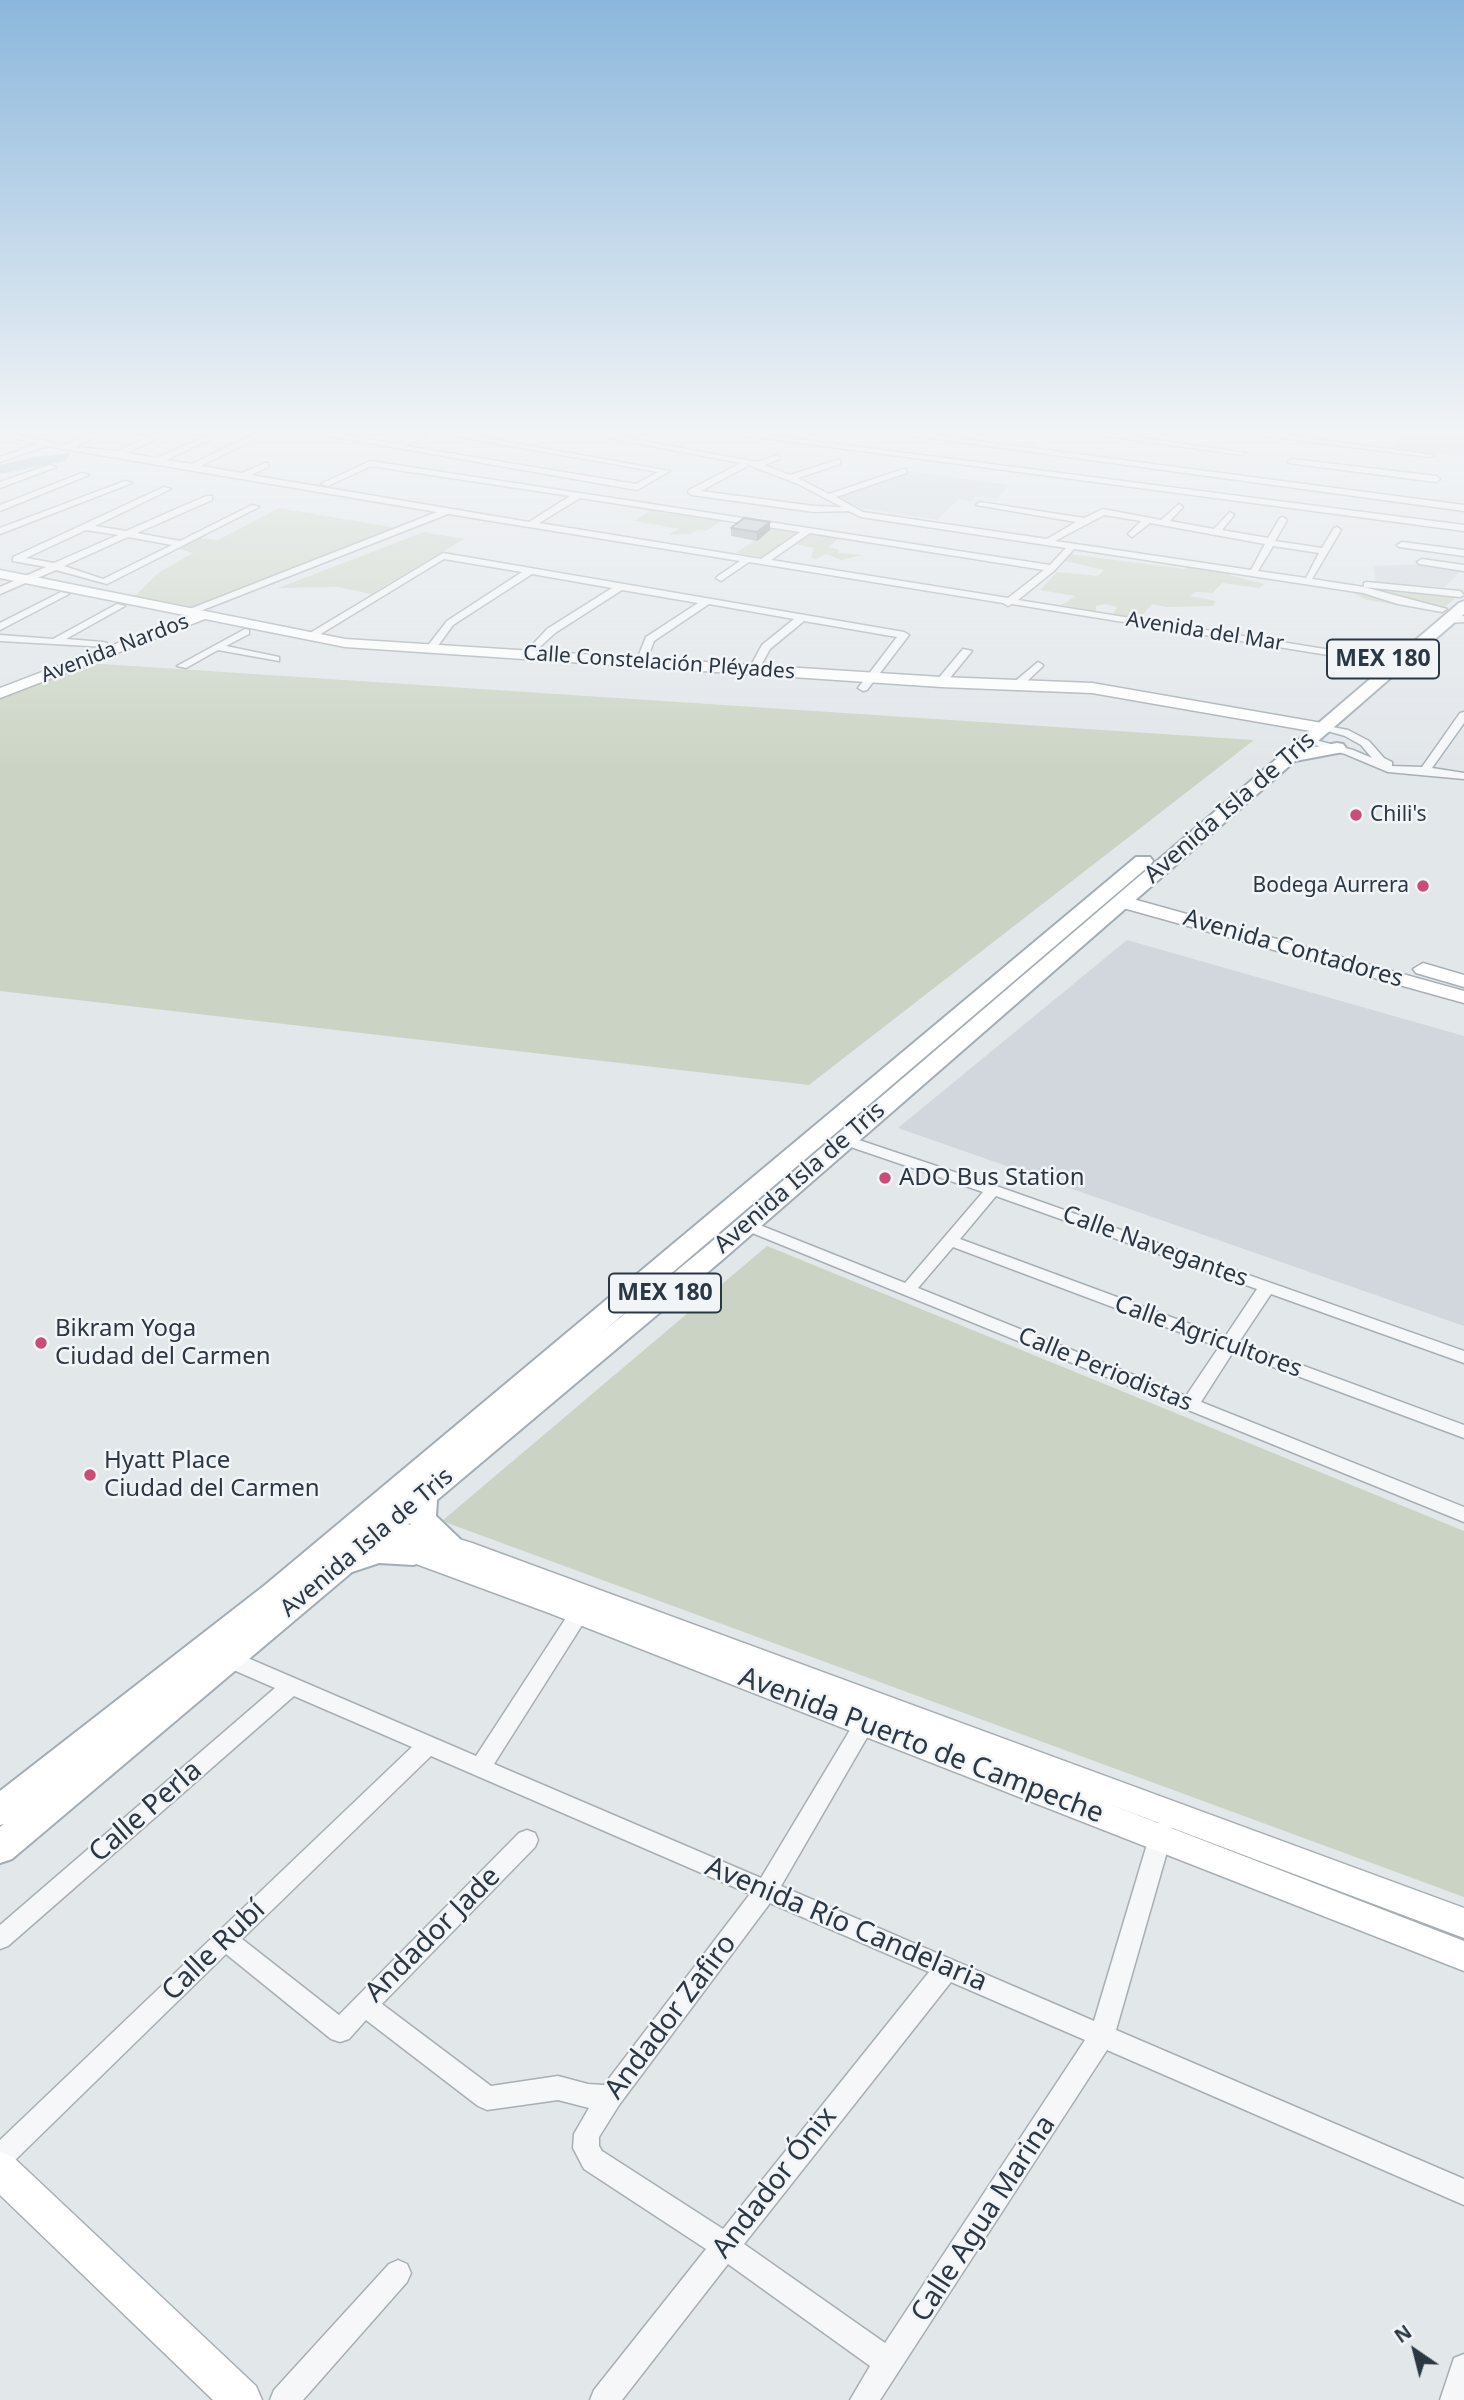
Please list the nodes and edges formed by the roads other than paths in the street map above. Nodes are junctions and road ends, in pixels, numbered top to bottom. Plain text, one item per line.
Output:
1 (44, 546) edge
2 (100, 546) edge
3 (178, 546) edge
4 (363, 546) edge
5 (363, 546) edge
6 (660, 546) edge
7 (785, 546) edge
8 (906, 546) edge
9 (1072, 546) joint
10 (1099, 546) edge
11 (1267, 546) edge
12 (1287, 546) edge
13 (1327, 546) edge
14 (1410, 546) edge
15 (1464, 553) edge
16 (1322, 554) junction
17 (1336, 559) dead end
18 (746, 560) junction
19 (1422, 562) dead end
20 (761, 563) junction
21 (54, 566) junction
22 (1052, 568) junction
23 (1464, 568) edge
24 (1255, 569) junction
25 (531, 570) junction
26 (0, 574) edge
27 (1310, 577) junction
28 (721, 578) dead end
29 (13, 581) edge
30 (620, 587) junction
31 (1365, 587) junction
32 (0, 591) edge
33 (64, 594) junction
34 (706, 602) junction
35 (1009, 602) junction
36 (120, 606) junction
37 (1459, 607) edge
38 (190, 616) junction
39 (802, 618) junction
40 (0, 626) edge
41 (244, 632) junction
42 (310, 636) junction
43 (0, 638) edge
44 (54, 642) junction
45 (103, 645) junction
46 (340, 646) junction
47 (216, 647) junction
48 (431, 648) junction
49 (967, 651) dead end
50 (529, 654) junction
51 (275, 659) dead end
52 (641, 662) junction
53 (1386, 664) junction
54 (1038, 665) dead end
55 (182, 666) dead end
56 (754, 668) junction
57 (941, 682) junction
58 (867, 683) junction
59 (0, 684) edge
60 (1026, 690) junction
61 (0, 693) edge
62 (1464, 715) edge
63 (1348, 733) joint
64 (1312, 736) junction
65 (1427, 766) junction
66 (1464, 773) edge
67 (1129, 896) junction
68 (1464, 981) edge
69 (1464, 997) edge
70 (844, 1140) junction
71 (993, 1190) junction
72 (746, 1225) junction
73 (951, 1241) junction
74 (1267, 1287) junction
75 (908, 1290) junction
76 (1229, 1345) junction
77 (1464, 1357) edge
78 (1190, 1404) junction
79 (1464, 1432) edge
80 (425, 1494) junction
81 (392, 1495) junction
82 (1464, 1515) edge
83 (382, 1531) junction
84 (347, 1532) junction
85 (449, 1547) junction
86 (412, 1554) junction
87 (332, 1559) junction
88 (584, 1605) junction
89 (229, 1658) junction
90 (291, 1686) junction
91 (870, 1714) junction
92 (428, 1745) junction
93 (480, 1767) junction
94 (0, 1811) edge
95 (1164, 1825) junction
96 (527, 1840) dead end
97 (0, 1848) edge
98 (766, 1891) junction
99 (1464, 1923) edge
100 (0, 1939) edge
101 (226, 1940) junction
102 (1464, 1956) edge
103 (948, 1969) junction
104 (365, 2005) junction
105 (1102, 2036) junction
106 (610, 2097) junction
107 (0, 2157) edge
108 (0, 2170) edge
109 (1464, 2192) edge
110 (725, 2246) junction
111 (398, 2273) dead end
112 (890, 2363) junction
113 (1464, 2368) edge
114 (242, 2400) edge
115 (284, 2400) edge
116 (604, 2400) edge
117 (864, 2400) edge
118 (1454, 2400) edge

1 - 21 street
2 - 21 street
3 - 21 street
4 - 38 street, Avenida Nardos
5 - 38 street, Avenida Nardos
6 - 18 street, Avenida del Mar
7 - 20 street
8 - 22 street
9 - 22 street
9 - 31 street
10 - 24 street
11 - 24 street
12 - 16 street
13 - 16 street
14 - 15 street
16 - 17 street
16 - 27 street
18 - 20 street, Avenida del Mar
18 - 28 street
19 - 23 street
20 - 35 street, Avenida del Mar
20 - 35 street, Avenida del Mar
21 - 29 street
22 - 35 street
24 - 27 street
25 - 30 street
25 - 42 street
25 - 48 street
26 - 29 main road, Calle Constelación Pléyades
27 - 31 street
29 - 32 street
29 - 33 main road, Calle Constelación Pléyades
29 - 38 main road, Calle Constelación Pléyades
30 - 34 street
30 - 50 street
31 - 37 street
31 - 37 street
33 - 36 main road, Calle Constelación Pléyades
33 - 40 street
34 - 39 street
34 - 52 street
35 - 53 street, Avenida del Mar
36 - 38 main road, Calle Constelación Pléyades
36 - 44 street
37 - 53 main road, Avenida Isla de Tris / MEX 180
38 - 41 main road, Calle Constelación Pléyades
38 - 42 main road, Calle Constelación Pléyades
38 - 45 main road, Avenida Nardos
38 - 61 main road, Avenida Nardos
39 - 56 street
39 - 58 street
41 - 46 main road, Calle Constelación Pléyades
41 - 47 street
42 - 46 main road, Calle Constelación Pléyades
43 - 44 street
44 - 45 street
45 - 59 main road, Avenida Nardos
46 - 48 main road, Calle Constelación Pléyades
46 - 58 main road, Calle Constelación Pléyades
47 - 51 street
47 - 55 street
48 - 50 main road, Calle Constelación Pléyades
49 - 57 street
50 - 52 main road, Calle Constelación Pléyades
52 - 56 main road, Calle Constelación Pléyades
53 - 64 main road, Avenida Isla de Tris / MEX 180
53 - 64 main road, Avenida Isla de Tris / MEX 180
54 - 60 street
56 - 58 main road, Calle Constelación Pléyades
57 - 58 main road, Calle Constelación Pléyades
57 - 60 main road, Calle Constelación Pléyades
58 - 60 main road, Calle Constelación Pléyades
60 - 64 main road, Calle Constelación Pléyades
62 - 65 street
63 - 64 main road
63 - 65 street
64 - 66 street
64 - 67 main road, Avenida Isla de Tris / MEX 180
64 - 81 main road, Avenida Isla de Tris / MEX 180
65 - 66 street
67 - 68 main road, Avenida Contadores
67 - 69 main road, Avenida Contadores
67 - 70 main road, Avenida Isla de Tris / MEX 180
70 - 71 street, Calle Navegantes
70 - 72 main road, Avenida Isla de Tris / MEX 180
71 - 73 street
71 - 74 street, Calle Navegantes
72 - 75 street, Calle Periodistas
72 - 80 main road, Avenida Isla de Tris / MEX 180
73 - 75 street
73 - 76 street, Calle Agricultores
74 - 76 street
74 - 77 street, Calle Navegantes
75 - 78 street, Calle Periodistas
76 - 78 street
76 - 79 street, Calle Agricultores
78 - 82 street, Calle Periodistas
80 - 83 main road, Avenida Isla de Tris / MEX 180
80 - 85 main road
81 - 83 main road
81 - 84 main road, Avenida Isla de Tris / MEX 180
83 - 84 main road, Avenida Puerto de Campeche
83 - 85 main road, Avenida Puerto de Campeche
83 - 86 main road, Avenida Puerto de Campeche
83 - 87 main road, Avenida Isla de Tris / MEX 180
84 - 87 main road, Avenida Isla de Tris / MEX 180
85 - 88 main road, Avenida Puerto de Campeche
86 - 87 main road
86 - 88 main road, Avenida Puerto de Campeche
87 - 89 main road
87 - 94 main road, Avenida Isla de Tris / MEX 180
88 - 91 main road, Avenida Puerto de Campeche
88 - 93 street
89 - 90 street, Avenida Río Candelaria
89 - 97 main road
90 - 92 street, Avenida Río Candelaria
90 - 100 street, Calle Perla
91 - 95 main road, Avenida Puerto de Campeche
91 - 98 street, Andador Zafiro
92 - 93 street, Avenida Río Candelaria
92 - 101 street, Calle Rubí
93 - 98 street, Avenida Río Candelaria
95 - 99 main road, Avenida Puerto de Campeche
95 - 102 main road, Avenida Puerto de Campeche
95 - 105 street, Calle Agua Marina
96 - 104 street, Andador Jade
98 - 103 street, Avenida Río Candelaria
98 - 106 street, Andador Zafiro
101 - 104 street, Andador Jade
101 - 107 street, Calle Rubí
103 - 105 street, Avenida Río Candelaria
103 - 110 street, Andador Ónix
104 - 106 street
105 - 109 street, Avenida Río Candelaria
105 - 112 street, Calle Agua Marina
106 - 110 street, Andador Zafiro
108 - 114 main road
110 - 112 street
110 - 116 street, Andador Ónix
111 - 115 street
112 - 117 street, Calle Agua Marina
113 - 118 street

